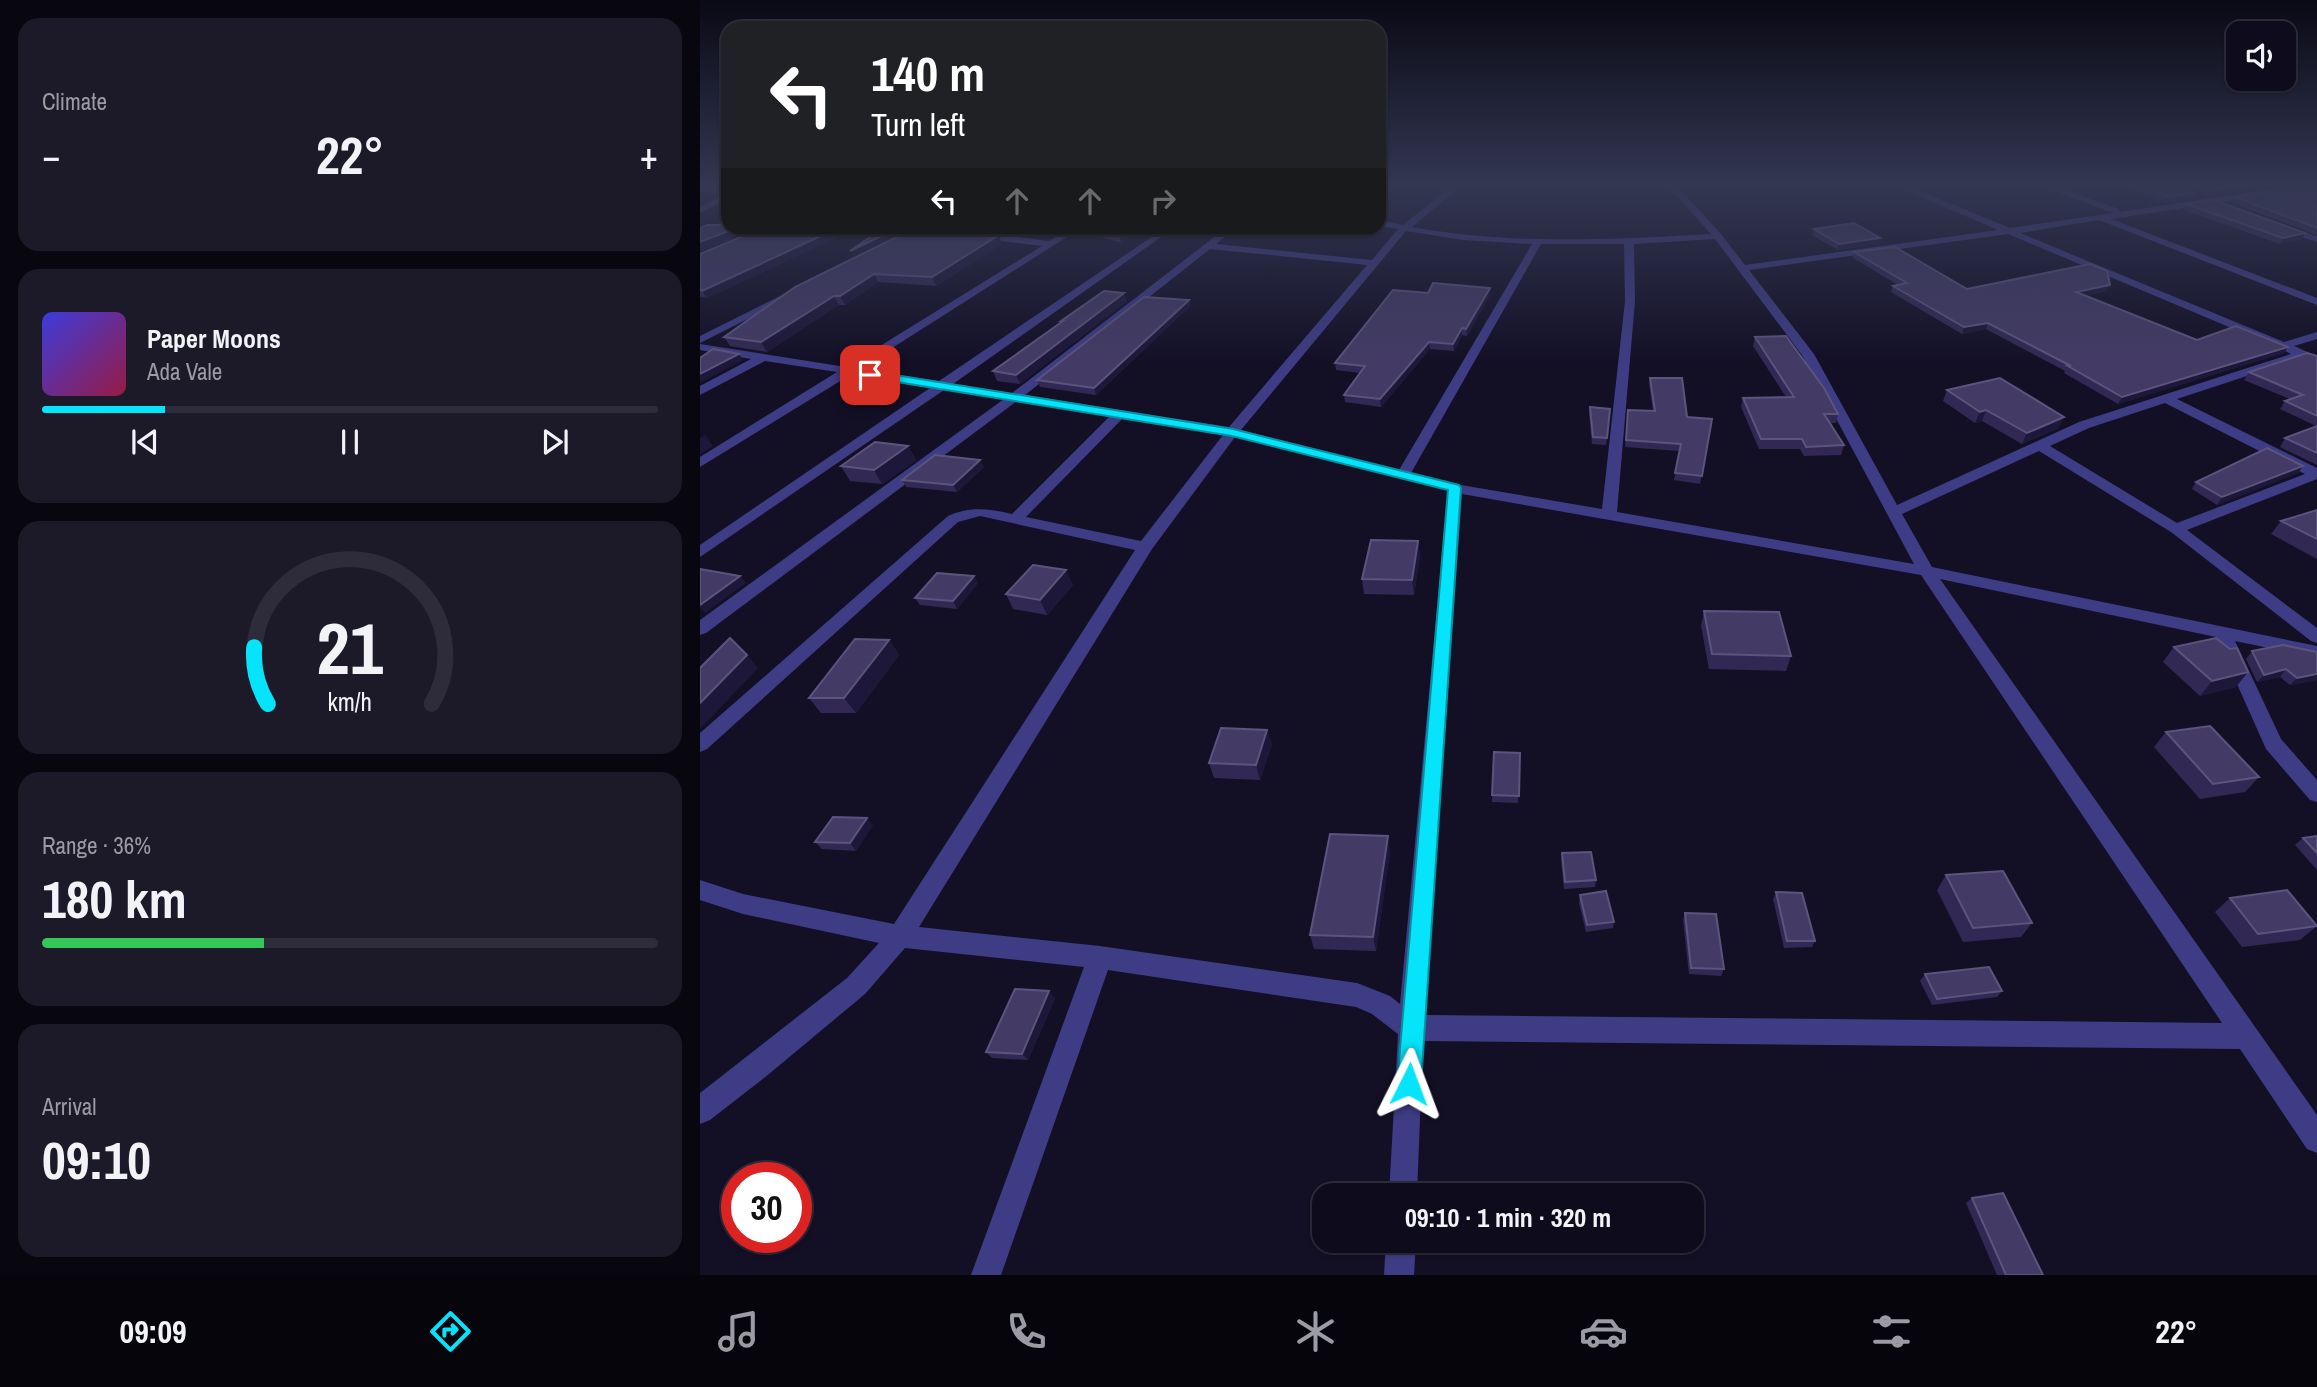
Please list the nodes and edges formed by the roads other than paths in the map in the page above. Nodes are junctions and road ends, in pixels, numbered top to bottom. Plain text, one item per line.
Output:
1 (1050, 244) edge
2 (1146, 244) edge
3 (1389, 244) edge
4 (1537, 244) edge
5 (1629, 244) edge
6 (1724, 244) edge
7 (1913, 244) edge
8 (2044, 244) edge
9 (2169, 244) edge
10 (1205, 246) joint
11 (1374, 263) junction
12 (1742, 268) junction
13 (799, 290) edge
14 (2317, 302) edge
15 (2317, 335) edge
16 (700, 340) edge
17 (700, 346) edge
18 (2283, 346) junction
19 (2302, 354) junction
20 (765, 356) junction
21 (2317, 360) edge
22 (846, 371) junction
23 (943, 386) junction
24 (700, 391) edge
25 (1015, 397) junction
26 (2165, 398) junction
27 (1120, 414) junction
28 (1233, 432) junction
29 (2039, 445) junction
30 (700, 463) edge
31 (2317, 474) edge
32 (1403, 475) junction
33 (1455, 488) junction
34 (1894, 512) junction
35 (1609, 515) junction
36 (1016, 519) junction
37 (2176, 529) junction
38 (1144, 547) junction
39 (700, 552) edge
40 (1926, 571) junction
41 (700, 629) edge
42 (2222, 631) junction
43 (2317, 637) edge
44 (2317, 652) edge
45 (700, 744) edge
46 (2317, 794) edge
47 (700, 890) edge
48 (900, 936) junction
49 (1100, 957) junction
50 (1411, 1028) junction
51 (2246, 1036) junction
52 (700, 1110) edge
53 (2317, 1139) edge
54 (1404, 1183) edge
55 (1400, 1253) edge
56 (986, 1275) edge
57 (1399, 1275) edge

1 - 22 street
2 - 23 street
3 - 11 street
4 - 32 street
5 - 35 street
6 - 12 street
7 - 12 street
8 - 18 street
9 - 14 street
10 - 11 street
10 - 25 street
11 - 28 street
12 - 34 street
13 - 16 street
15 - 18 street
17 - 20 street
18 - 19 street
19 - 21 street
19 - 26 street
20 - 22 street
20 - 24 street
22 - 23 street
22 - 30 street
23 - 25 street
23 - 39 street
25 - 27 street
25 - 41 street
26 - 29 street
26 - 31 street
27 - 28 street
27 - 36 street
28 - 32 street
28 - 38 street
29 - 34 street
29 - 37 street
31 - 37 street
32 - 33 street
33 - 35 street
33 - 50 street
34 - 40 street
35 - 40 street
36 - 38 street
36 - 45 street
37 - 43 street
38 - 48 street
40 - 42 street
40 - 51 street
42 - 44 street
42 - 46 street
47 - 48 street
48 - 49 street
48 - 52 street
49 - 50 street
49 - 56 street
50 - 51 street
50 - 54 street
51 - 53 street
55 - 57 street

